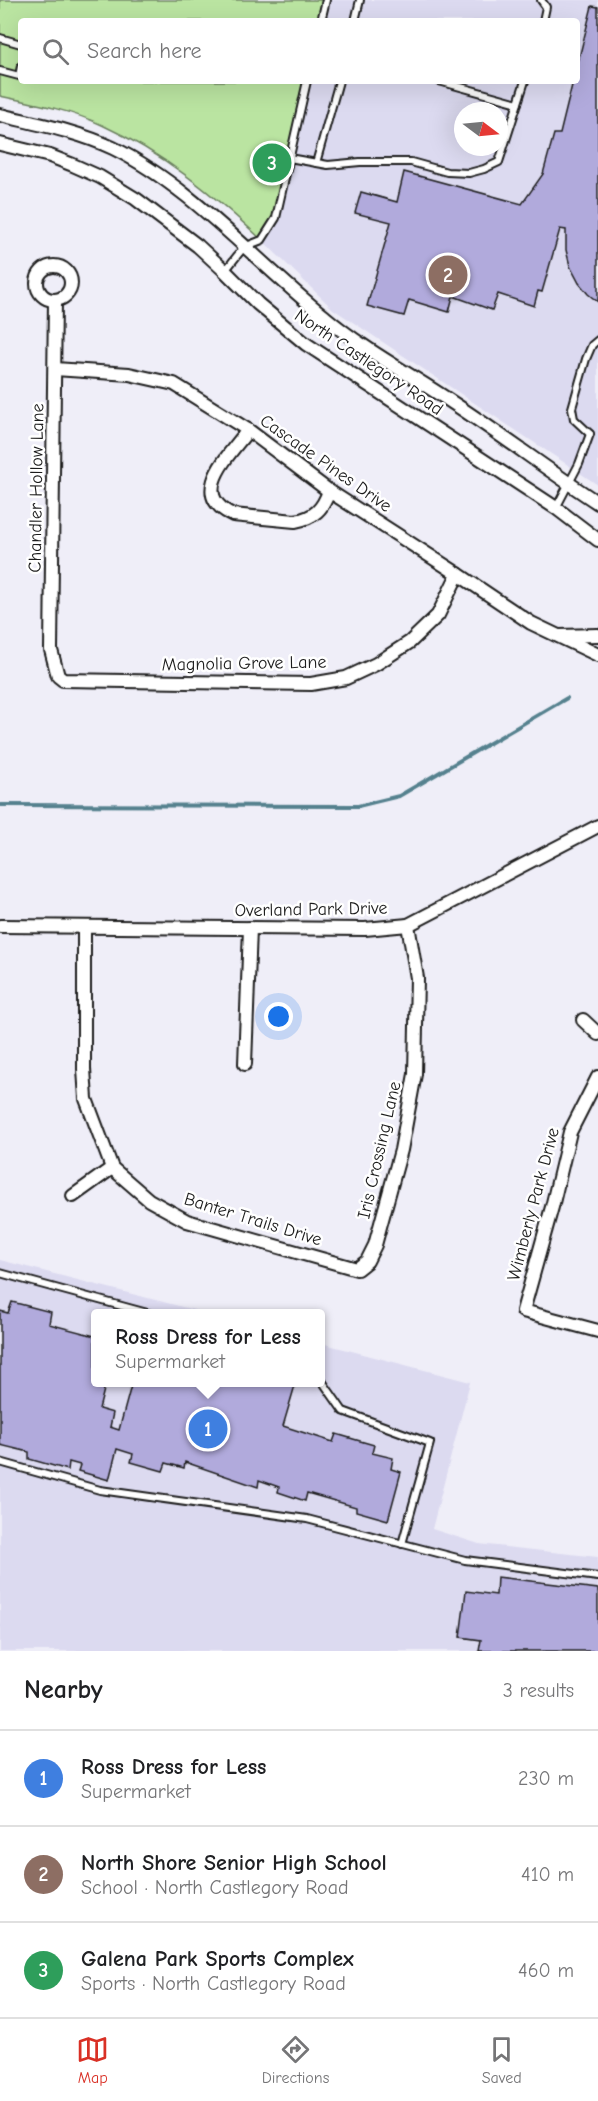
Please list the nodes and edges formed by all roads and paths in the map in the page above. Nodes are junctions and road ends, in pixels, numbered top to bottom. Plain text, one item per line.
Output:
1 (326, 0) edge
2 (360, 0) edge
3 (541, 0) edge
4 (322, 18) edge
5 (356, 18) edge
6 (544, 18) edge
7 (0, 38) edge
8 (18, 43) edge
9 (0, 71) edge
10 (18, 76) edge
11 (306, 84) edge
12 (338, 84) edge
13 (450, 84) edge
14 (524, 84) edge
15 (518, 103) junction
16 (0, 115) edge
17 (0, 144) edge
18 (289, 158) junction
19 (316, 163) junction
20 (244, 248) junction
21 (225, 271) junction
22 (55, 300) dead end
23 (598, 340) edge
24 (56, 369) junction
25 (248, 430) junction
26 (598, 431) edge
27 (590, 435) junction
28 (569, 484) junction
29 (329, 491) junction
30 (598, 503) edge
31 (556, 508) junction
32 (598, 540) edge
33 (458, 574) junction
34 (598, 635) edge
35 (559, 636) junction
36 (598, 642) edge
37 (598, 655) edge
38 (58, 676) joint
39 (598, 826) edge
40 (408, 924) junction
41 (0, 926) edge
42 (84, 927) junction
43 (250, 928) junction
44 (583, 1020) dead end
45 (598, 1034) edge
46 (245, 1064) dead end
47 (598, 1077) edge
48 (112, 1168) junction
49 (73, 1196) dead end
50 (357, 1269) joint
51 (0, 1274) edge
52 (131, 1309) edge
53 (598, 1331) edge
54 (325, 1384) edge
55 (0, 1462) edge
56 (402, 1544) junction
57 (598, 1577) edge

1 - 4 lane
2 - 5 lane
3 - 6 lane
7 - 8 lane
9 - 10 lane
11 - 18 lane
12 - 19 lane
13 - 15 lane
14 - 15 lane
15 - 19 lane
16 - 20 street, North Castlegory Road
17 - 21 street, North Castlegory Road
18 - 19 lane
18 - 20 lane
20 - 21 lane
20 - 28 street, North Castlegory Road
21 - 31 street, North Castlegory Road
22 - 24 street, Chandler Hollow Lane
23 - 27 lane
24 - 25 street, Cascade Pines Drive
24 - 38 street, Chandler Hollow Lane
25 - 29 street, Cascade Pines Drive
25 - 29 street
26 - 27 lane
27 - 28 lane
28 - 30 street, North Castlegory Road
28 - 31 lane
29 - 33 street, Cascade Pines Drive
31 - 32 street, North Castlegory Road
33 - 35 street, Cascade Pines Drive
33 - 38 street, Magnolia Grove Lane
34 - 35 street, Cascade Pines Drive
35 - 37 street, Cascade Pines Drive
36 - 37 street
39 - 40 street, Overland Park Drive
40 - 43 street, Overland Park Drive
40 - 50 street, Iris Crossing Lane
41 - 42 street, Overland Park Drive
42 - 43 street, Overland Park Drive
42 - 48 street, Banter Trails Drive
43 - 46 street
44 - 45 street
47 - 53 street, Wimberly Park Drive
48 - 49 street
48 - 50 street, Banter Trails Drive
51 - 52 lane
54 - 56 lane
55 - 56 lane
56 - 57 lane

